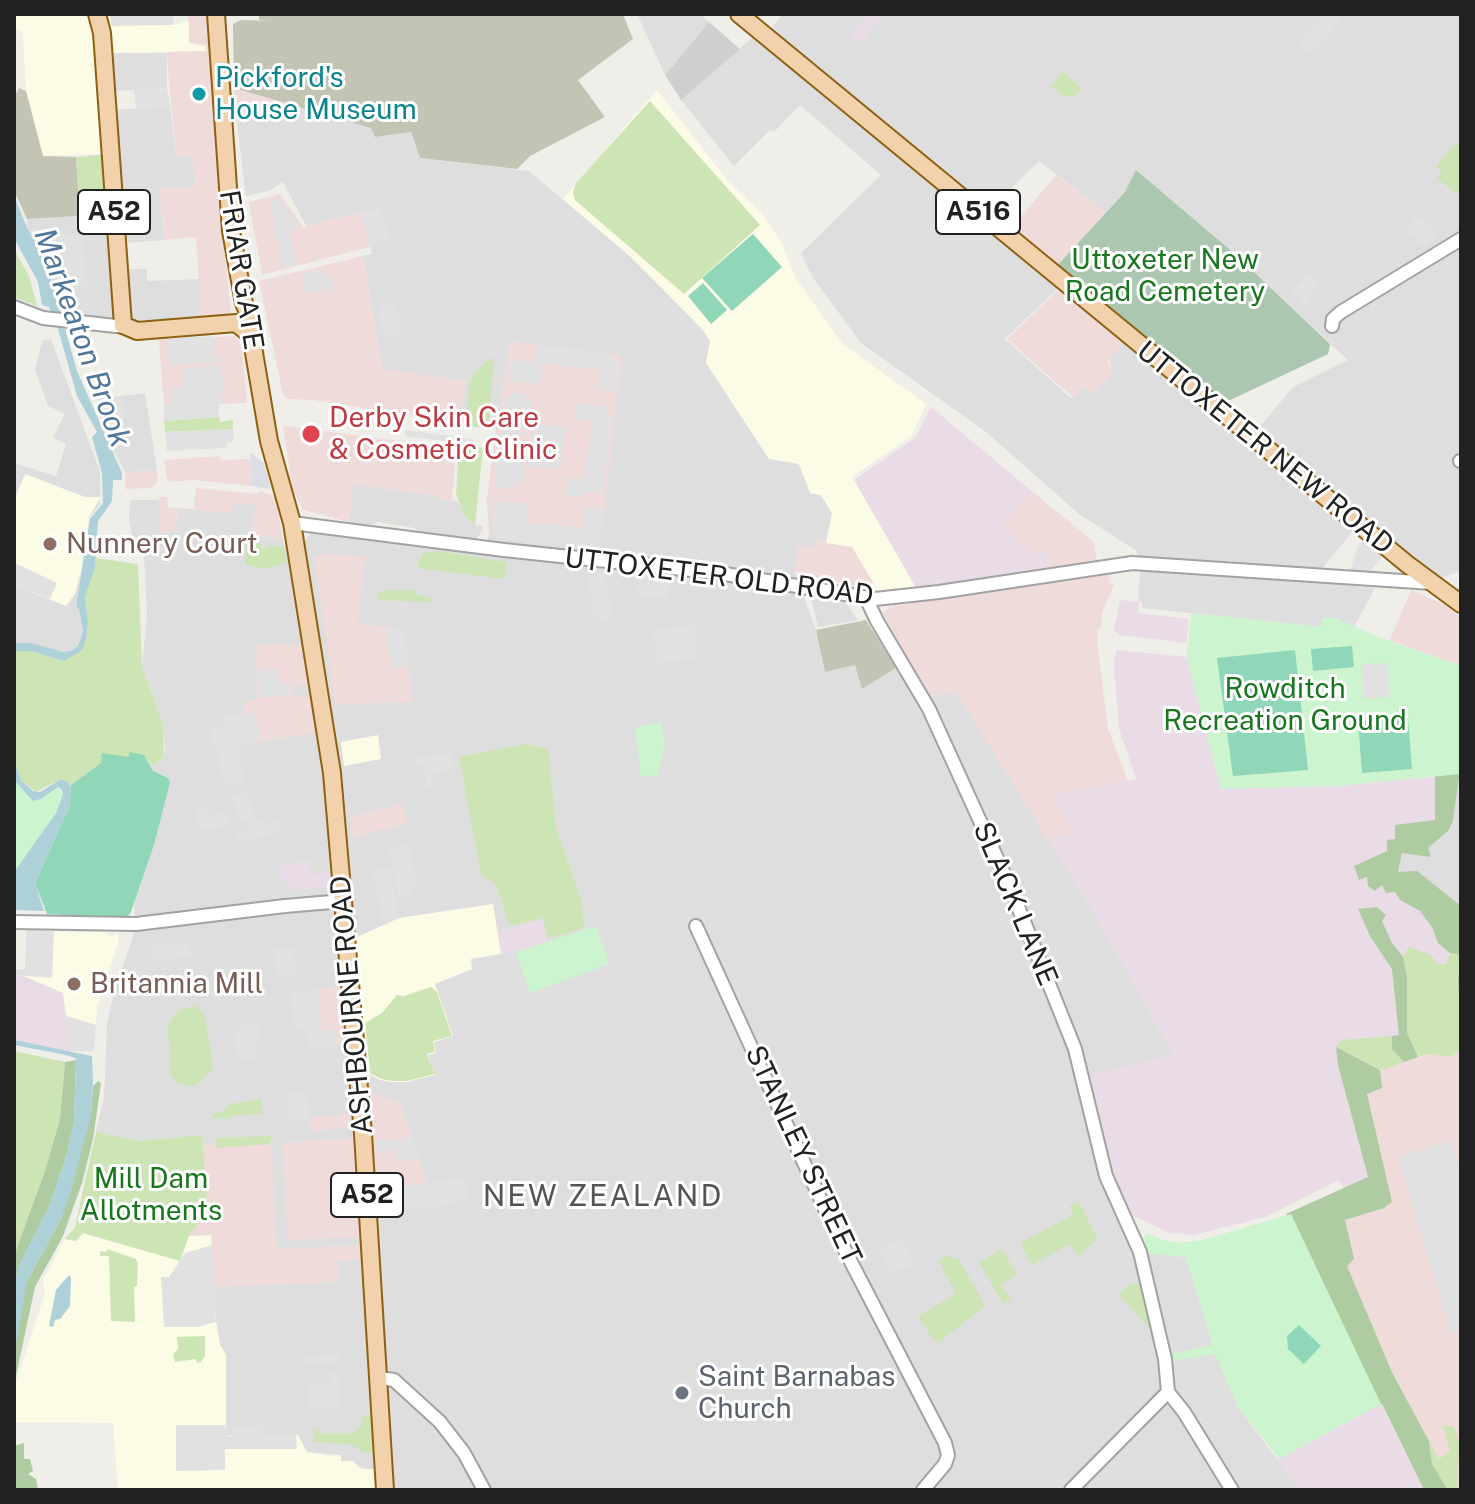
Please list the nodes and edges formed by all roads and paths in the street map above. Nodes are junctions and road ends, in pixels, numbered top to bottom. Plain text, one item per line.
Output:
1 (216, 14) edge
2 (739, 14) edge
3 (100, 17) edge
4 (1461, 239) edge
5 (244, 303) junction
6 (14, 307) edge
7 (236, 323) junction
8 (1332, 326) dead end
9 (125, 327) junction
10 (251, 335) junction
11 (292, 523) junction
12 (1432, 583) junction
13 (866, 598) junction
14 (1461, 604) edge
15 (343, 901) junction
16 (14, 922) edge
17 (696, 926) dead end
18 (379, 1378) junction
19 (1168, 1392) junction
20 (385, 1490) edge
21 (484, 1490) edge
22 (923, 1490) edge
23 (1071, 1490) edge
24 (1232, 1490) edge

1 - 5 main road, FRIAR GATE / A52
2 - 12 main road, UTTOXETER NEW ROAD / A516
3 - 9 main road, A52
4 - 8 street
5 - 7 main road
5 - 10 main road, FRIAR GATE / A52
6 - 9 street
7 - 9 main road
7 - 10 main road
10 - 11 main road, FRIAR GATE / A52
11 - 13 street, UTTOXETER OLD ROAD
11 - 15 main road, ASHBOURNE ROAD / A52
12 - 13 street, UTTOXETER OLD ROAD
12 - 14 main road, UTTOXETER NEW ROAD / A516
13 - 19 street, SLACK LANE
15 - 16 street
15 - 18 main road, ASHBOURNE ROAD / A52
17 - 22 street, STANLEY STREET
18 - 20 main road, ASHBOURNE ROAD / A52
18 - 21 street
19 - 23 street
19 - 24 street

